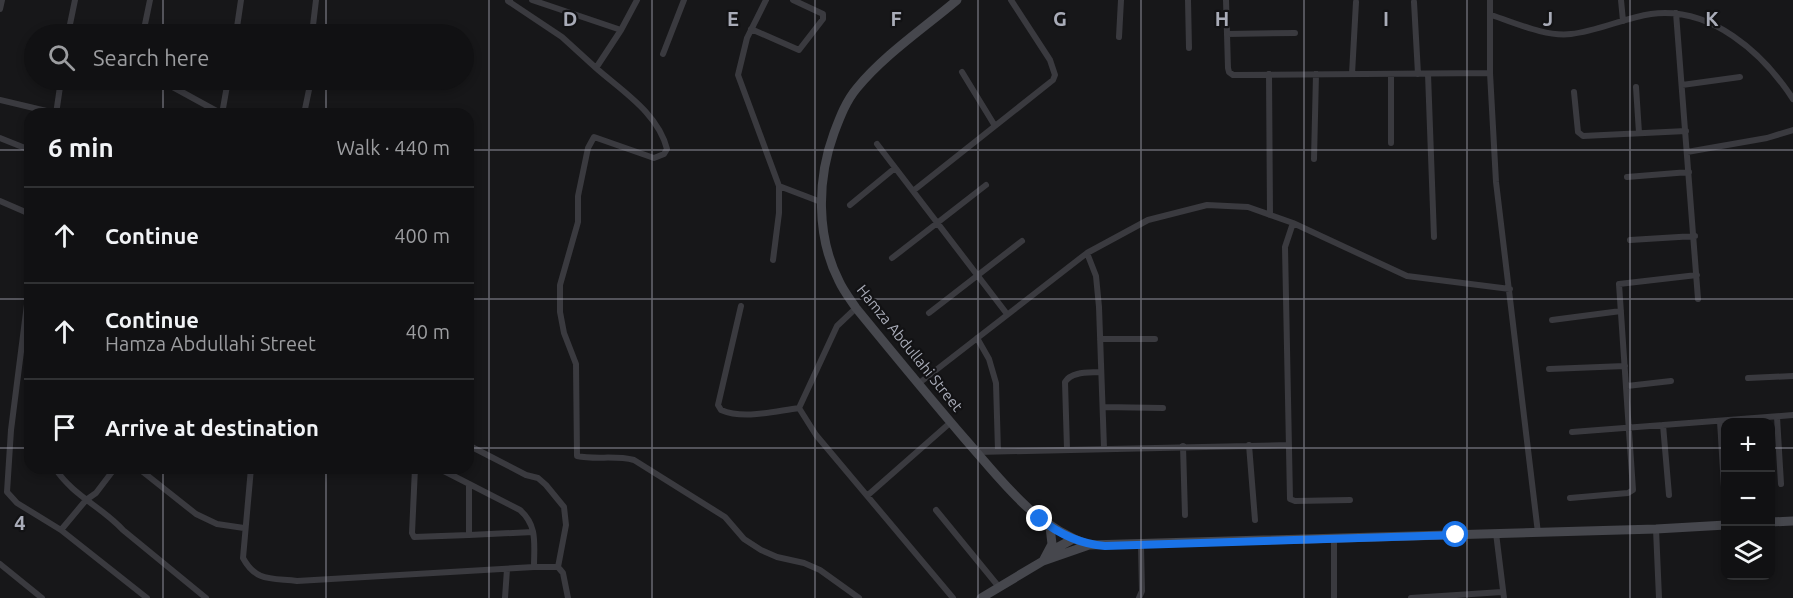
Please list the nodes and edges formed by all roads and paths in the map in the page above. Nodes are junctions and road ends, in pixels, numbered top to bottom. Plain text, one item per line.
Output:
1 (2, 0) edge
2 (75, 0) edge
3 (150, 0) edge
4 (241, 0) edge
5 (316, 0) edge
6 (510, 0) edge
7 (532, 0) edge
8 (637, 0) edge
9 (684, 0) edge
10 (766, 0) edge
11 (793, 0) edge
12 (957, 0) edge
13 (1011, 0) edge
14 (1121, 0) edge
15 (1188, 0) edge
16 (1226, 0) edge
17 (1490, 0) edge
18 (1620, 0) edge
19 (1356, 2) dead end
20 (1414, 2) dead end
21 (0, 9) edge
22 (1676, 13) junction
23 (1491, 15) junction
24 (1623, 21) junction
25 (70, 24) edge
26 (145, 24) edge
27 (237, 24) edge
28 (313, 24) edge
29 (751, 29) junction
30 (621, 30) junction
31 (1295, 33) dead end
32 (1227, 34) junction
33 (1119, 37) dead end
34 (1189, 48) dead end
35 (663, 54) dead end
36 (596, 68) junction
37 (962, 72) dead end
38 (1490, 73) junction
39 (1269, 74) junction
40 (1316, 74) junction
41 (1352, 74) junction
42 (1390, 74) junction
43 (1418, 74) junction
44 (1428, 74) junction
45 (1740, 76) dead end
46 (1682, 85) junction
47 (1636, 87) dead end
48 (60, 90) edge
49 (178, 90) edge
50 (226, 90) edge
51 (310, 90) edge
52 (1574, 92) dead end
53 (1793, 99) edge
54 (0, 100) edge
55 (33, 108) edge
56 (58, 108) edge
57 (211, 108) edge
58 (223, 108) edge
59 (305, 108) edge
60 (995, 126) junction
61 (1793, 130) edge
62 (1686, 131) junction
63 (1639, 133) junction
64 (0, 138) edge
65 (1391, 143) dead end
66 (877, 144) dead end
67 (24, 148) edge
68 (1687, 152) junction
69 (1314, 159) dead end
70 (895, 168) junction
71 (1689, 172) junction
72 (1627, 177) dead end
73 (986, 185) dead end
74 (779, 186) junction
75 (913, 191) junction
76 (0, 201) edge
77 (821, 202) junction
78 (850, 205) dead end
79 (24, 211) edge
80 (1270, 215) junction
81 (937, 222) junction
82 (1293, 223) junction
83 (1695, 236) junction
84 (1434, 237) dead end
85 (1630, 240) dead end
86 (1022, 241) dead end
87 (1087, 253) junction
88 (892, 258) dead end
89 (773, 260) dead end
90 (977, 275) junction
91 (1697, 275) junction
92 (1510, 289) junction
93 (1698, 299) dead end
94 (741, 306) dead end
95 (856, 308) junction
96 (1621, 311) junction
97 (928, 313) dead end
98 (1007, 314) junction
99 (1552, 321) dead end
100 (24, 327) edge
101 (977, 338) junction
102 (1100, 339) junction
103 (1155, 339) dead end
104 (1625, 366) junction
105 (1549, 369) dead end
106 (1101, 372) junction
107 (1793, 375) edge
108 (1748, 378) dead end
109 (1671, 381) dead end
110 (918, 384) junction
111 (1627, 386) junction
112 (1103, 407) junction
113 (799, 408) junction
114 (1163, 408) dead end
115 (1793, 415) edge
116 (1777, 417) junction
117 (1720, 421) junction
118 (951, 422) junction
119 (1663, 425) junction
120 (1630, 427) junction
121 (1572, 432) dead end
122 (1250, 445) junction
123 (1289, 445) junction
124 (1183, 446) junction
125 (474, 448) edge
126 (1104, 448) junction
127 (1067, 449) junction
128 (998, 451) junction
129 (976, 452) junction
130 (1723, 472) edge
131 (58, 474) edge
132 (110, 474) edge
133 (146, 474) edge
134 (250, 474) edge
135 (414, 474) edge
136 (450, 474) edge
137 (469, 484) junction
138 (1781, 484) dead end
139 (4, 492) edge
140 (868, 495) junction
141 (1669, 495) dead end
142 (1570, 498) dead end
143 (86, 500) junction
144 (1350, 500) dead end
145 (936, 510) dead end
146 (1185, 515) dead end
147 (1255, 520) dead end
148 (1793, 521) edge
149 (1775, 522) edge
150 (1721, 525) edge
151 (1050, 527) junction
152 (244, 528) junction
153 (61, 530) junction
154 (1656, 530) junction
155 (533, 532) junction
156 (1538, 533) junction
157 (1496, 534) junction
158 (469, 535) junction
159 (1073, 539) junction
160 (1334, 539) junction
161 (1089, 545) junction
162 (1142, 545) junction
163 (1068, 551) junction
164 (1049, 552) junction
165 (1043, 561) junction
166 (0, 564) edge
167 (534, 567) junction
168 (558, 567) junction
169 (507, 569) junction
170 (999, 587) junction
171 (1503, 595) edge
172 (42, 598) edge
173 (147, 598) edge
174 (206, 598) edge
175 (505, 598) edge
176 (568, 598) edge
177 (860, 598) edge
178 (954, 598) edge
179 (981, 598) edge
180 (1139, 598) edge
181 (1334, 598) edge
182 (1411, 598) edge
183 (1659, 598) edge

1 - 21 street
2 - 25 street
3 - 26 street
4 - 27 street
5 - 28 street
6 - 36 street
7 - 30 street
8 - 30 street
9 - 35 street
10 - 29 street
11 - 29 street
12 - 77 main road, Hamza Abdullahi Street
13 - 60 street
14 - 33 street
15 - 34 street
16 - 32 street
17 - 23 street
18 - 24 street
19 - 41 street
20 - 43 street
22 - 24 street
22 - 46 street
22 - 53 street
23 - 24 street
23 - 38 street
29 - 74 street
30 - 36 street
31 - 32 street
32 - 39 street
36 - 177 street
37 - 60 street
38 - 44 street
38 - 92 street
39 - 40 street
39 - 80 street
40 - 41 street
40 - 69 street
41 - 42 street
42 - 43 street
42 - 65 street
43 - 44 street
44 - 84 street
45 - 46 street
46 - 62 street
47 - 63 street
48 - 56 street
49 - 57 street
50 - 58 street
51 - 59 street
52 - 63 street
54 - 55 street
60 - 75 street
61 - 68 street
62 - 63 street
62 - 68 street
64 - 67 street
66 - 70 street
68 - 71 street
70 - 75 street
70 - 78 street
71 - 72 street
71 - 83 street
73 - 81 street
74 - 77 street
74 - 89 street
75 - 81 street
76 - 79 street
77 - 95 main road, Hamza Abdullahi Street
80 - 82 street
80 - 87 street
81 - 88 street
81 - 90 street
82 - 92 street
82 - 123 street
83 - 85 street
83 - 91 street
86 - 90 street
87 - 98 street
87 - 102 street
90 - 97 street
90 - 98 street
91 - 93 street
91 - 96 street
92 - 156 street
94 - 113 street
95 - 110 main road, Hamza Abdullahi Street
95 - 113 street
96 - 99 street
96 - 104 street
98 - 101 street
100 - 139 street
101 - 110 street
101 - 128 street
102 - 103 street
102 - 106 street
104 - 105 street
104 - 111 street
106 - 112 street
106 - 127 street
107 - 108 street
109 - 111 street
110 - 118 main road, Hamza Abdullahi Street
111 - 120 street
112 - 114 street
112 - 126 street
113 - 140 street
115 - 116 street
116 - 117 street
116 - 138 street
117 - 119 street
117 - 130 street
118 - 129 main road, Hamza Abdullahi Street
118 - 140 street
119 - 120 street
119 - 141 street
120 - 121 street
120 - 142 street
122 - 123 street
122 - 124 street
122 - 147 street
123 - 144 street
124 - 126 street
124 - 146 street
125 - 168 street
126 - 127 street
127 - 128 street
128 - 129 street
129 - 151 main road, Hamza Abdullahi Street
131 - 143 street
132 - 143 street
133 - 152 street
134 - 152 street
135 - 158 street
136 - 137 street
137 - 155 street
137 - 158 street
139 - 153 street
140 - 178 street
143 - 153 street
143 - 174 street
145 - 170 street
148 - 149 main road
150 - 154 main road
151 - 159 main road, Hamza Abdullahi Street
151 - 164 main road
152 - 169 street
153 - 173 street
154 - 156 main road
154 - 183 street
155 - 158 street
155 - 167 street
156 - 157 main road
157 - 160 main road
157 - 171 street
159 - 161 main road, Hamza Abdullahi Street
159 - 163 main road
159 - 164 main road
160 - 162 main road
160 - 181 street
161 - 162 main road
161 - 163 main road
162 - 180 street
163 - 165 main road
164 - 165 main road
165 - 170 main road
166 - 172 street
167 - 168 street
167 - 169 street
168 - 176 street
169 - 175 street
170 - 179 main road
171 - 182 street

